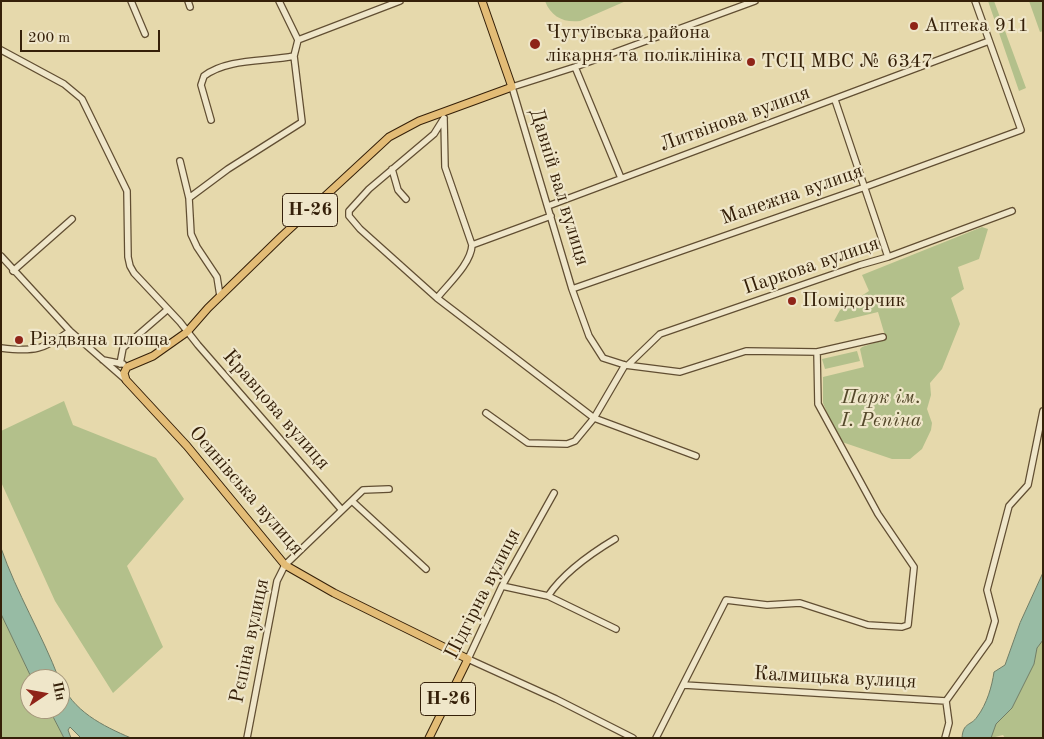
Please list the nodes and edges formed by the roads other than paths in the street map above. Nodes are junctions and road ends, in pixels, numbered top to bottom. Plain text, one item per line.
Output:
1 (131, 1) edge
2 (279, 1) edge
3 (400, 1) edge
4 (482, 1) edge
5 (754, 1) edge
6 (975, 1) edge
7 (386, 3) edge
8 (145, 34) dead end
9 (298, 40) junction
10 (989, 41) junction
11 (1, 50) edge
12 (294, 56) junction
13 (575, 68) junction
14 (512, 87) junction
15 (835, 100) junction
16 (444, 115) junction
17 (212, 120) dead end
18 (180, 161) dead end
19 (392, 169) junction
20 (621, 178) junction
21 (865, 188) junction
22 (189, 198) junction
23 (406, 199) dead end
24 (548, 206) junction
25 (1012, 211) dead end
26 (550, 216) junction
27 (72, 219) dead end
28 (472, 245) junction
29 (1, 256) edge
30 (888, 258) junction
31 (13, 271) junction
32 (572, 289) junction
33 (220, 296) junction
34 (437, 298) junction
35 (168, 309) junction
36 (70, 331) junction
37 (187, 332) junction
38 (883, 337) dead end
39 (1, 348) edge
40 (818, 352) junction
41 (101, 360) junction
42 (120, 364) junction
43 (627, 364) junction
44 (130, 365) junction
45 (126, 380) junction
46 (1043, 411) edge
47 (486, 413) dead end
48 (594, 418) junction
49 (696, 456) dead end
50 (389, 489) dead end
51 (554, 493) dead end
52 (352, 502) junction
53 (341, 509) junction
54 (614, 539) dead end
55 (285, 565) junction
56 (426, 568) dead end
57 (502, 586) junction
58 (548, 596) junction
59 (616, 629) dead end
60 (468, 659) junction
61 (684, 685) junction
62 (946, 700) junction
63 (657, 736) edge
64 (247, 738) edge
65 (429, 738) edge
66 (633, 738) edge
67 (945, 738) edge

1 - 8 street
2 - 9 street
3 - 7 street
4 - 14 main road, Давній вал вулиця
5 - 13 street
6 - 10 street
7 - 9 street
9 - 12 street
10 - 15 street, Литвінова вулиця
10 - 21 street, Манежна вулиця
11 - 35 street, Кравцова вулиця
12 - 17 street
12 - 22 street
13 - 14 street
13 - 20 street
14 - 16 main road, Н-26
14 - 24 street, Давній вал вулиця
15 - 20 street, Литвінова вулиця
15 - 21 street
16 - 19 street
16 - 28 street
16 - 33 main road, Н-26
18 - 22 street
19 - 23 street
19 - 34 street
20 - 24 street, Литвінова вулиця
21 - 30 street
21 - 32 street, Манежна вулиця
22 - 33 street
24 - 26 street, Давній вал вулиця
25 - 30 street, Паркова вулиця
26 - 28 street
26 - 32 street, Давній вал вулиця
27 - 31 street
28 - 34 street
29 - 31 street, Осинівська вулиця
30 - 43 street, Паркова вулиця
31 - 36 street, Осинівська вулиця
32 - 43 street, Давній вал вулиця
33 - 37 main road, Н-26
34 - 48 street
35 - 37 street, Кравцова вулиця
35 - 42 street
36 - 39 street
36 - 41 street, Осинівська вулиця
37 - 44 main road, Н-26
37 - 53 street, Кравцова вулиця
38 - 40 street, Давній вал вулиця
40 - 43 street, Давній вал вулиця
40 - 61 street
41 - 42 street
41 - 45 street, Осинівська вулиця
42 - 44 street
43 - 48 street, Паркова вулиця
44 - 45 main road
45 - 55 main road, Осинівська вулиця / Н-26
46 - 62 street
47 - 48 street, Паркова вулиця
48 - 49 street
50 - 52 street, Рєпіна вулиця
51 - 57 street, Підгірна вулиця
52 - 53 street, Рєпіна вулиця
52 - 56 street
53 - 55 street, Рєпіна вулиця
54 - 58 street
55 - 60 main road, Осинівська вулиця / Н-26
55 - 64 street, Рєпіна вулиця
57 - 58 street
57 - 60 street, Підгірна вулиця
58 - 59 street
60 - 65 main road, Підгірна вулиця / Н-26
60 - 66 street, Осинівська вулиця
61 - 62 street, Калмицька вулиця
61 - 63 street
62 - 67 street

